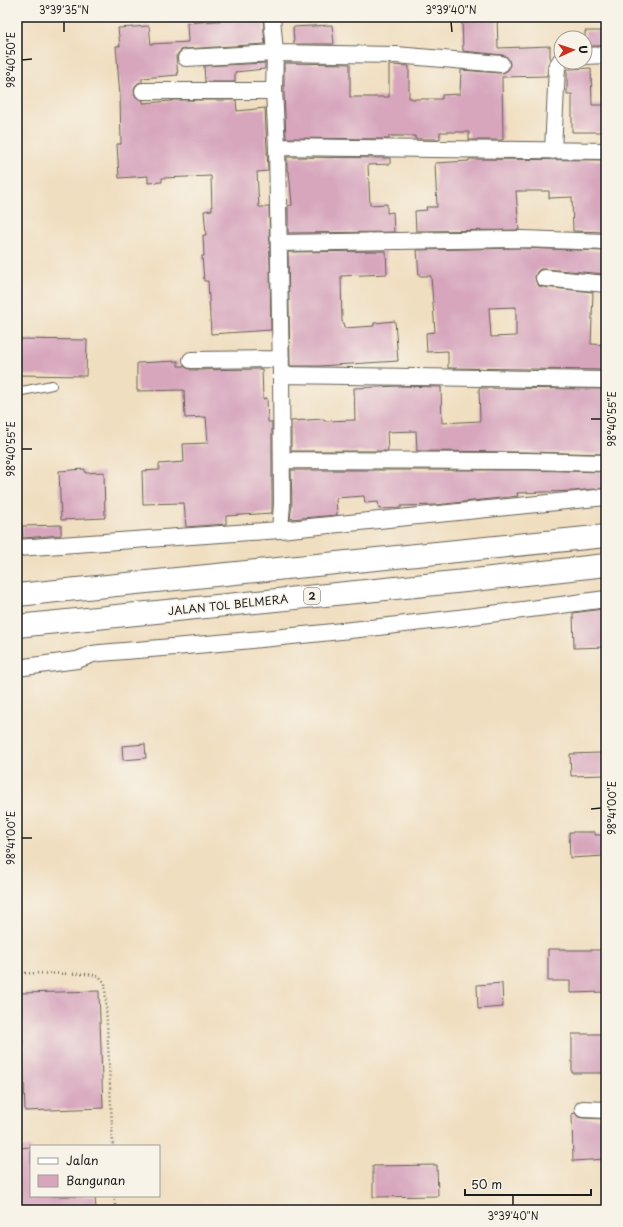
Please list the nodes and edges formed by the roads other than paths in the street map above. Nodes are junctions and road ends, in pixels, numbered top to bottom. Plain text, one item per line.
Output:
1 (272, 17) edge
2 (275, 53) junction
3 (606, 55) edge
4 (593, 56) edge
5 (186, 58) dead end
6 (501, 64) dead end
7 (557, 70) edge
8 (143, 91) dead end
9 (274, 91) junction
10 (277, 148) junction
11 (553, 151) junction
12 (606, 151) edge
13 (606, 242) edge
14 (279, 243) junction
15 (544, 278) dead end
16 (606, 284) edge
17 (281, 359) junction
18 (191, 360) dead end
19 (281, 375) junction
20 (606, 380) edge
21 (52, 386) dead end
22 (17, 392) edge
23 (282, 460) junction
24 (606, 463) edge
25 (606, 497) edge
26 (280, 530) junction
27 (606, 536) edge
28 (17, 548) edge
29 (606, 565) edge
30 (17, 595) edge
31 (606, 600) edge
32 (17, 626) edge
33 (17, 668) edge
34 (583, 1109) dead end
35 (606, 1110) edge

1 - 2 street
2 - 5 street
2 - 6 street
2 - 9 street
3 - 4 street
7 - 11 street
8 - 9 street
9 - 10 street
10 - 11 street
10 - 14 street
11 - 12 street
13 - 14 street
14 - 17 street
15 - 16 street
17 - 18 street
17 - 19 street
19 - 20 street
19 - 23 street
21 - 22 lane
23 - 24 street
23 - 26 street
25 - 26 street
26 - 28 street
27 - 30 highway
29 - 32 highway, JALAN TOL BELMERA / 2
31 - 33 street
34 - 35 street

